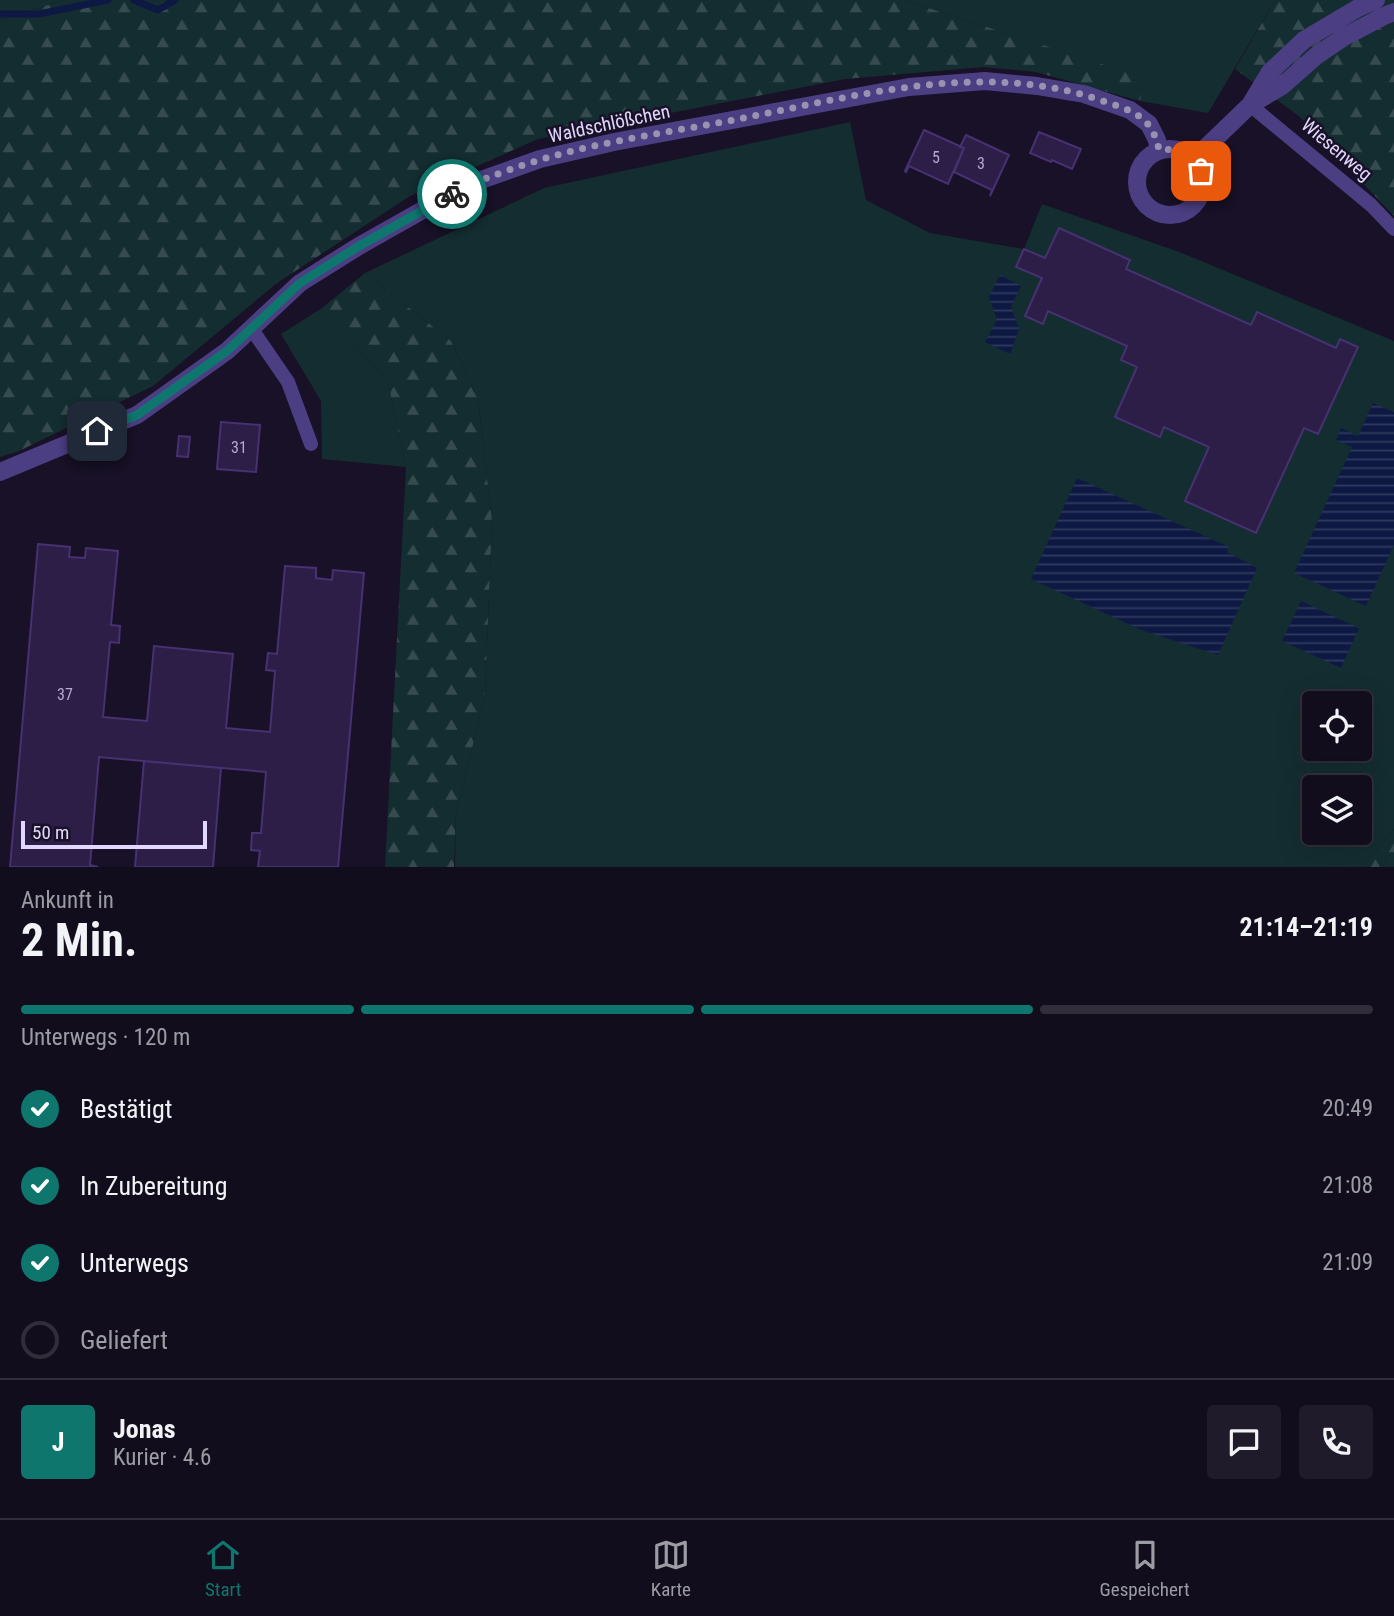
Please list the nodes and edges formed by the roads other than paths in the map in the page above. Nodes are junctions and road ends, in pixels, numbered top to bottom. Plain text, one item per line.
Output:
1 (1376, 0) edge
2 (1394, 12) edge
3 (1250, 105) junction
4 (1159, 150) junction
5 (1194, 159) junction
6 (1394, 229) edge
7 (251, 328) junction
8 (312, 444) dead end
9 (0, 472) edge

1 - 3 street
2 - 3 street
3 - 5 street
3 - 6 lane, Wiesenweg
4 - 5 street
4 - 5 street
4 - 7 street, Waldschlößchen
7 - 8 lane
7 - 9 street, Waldschlößchen

